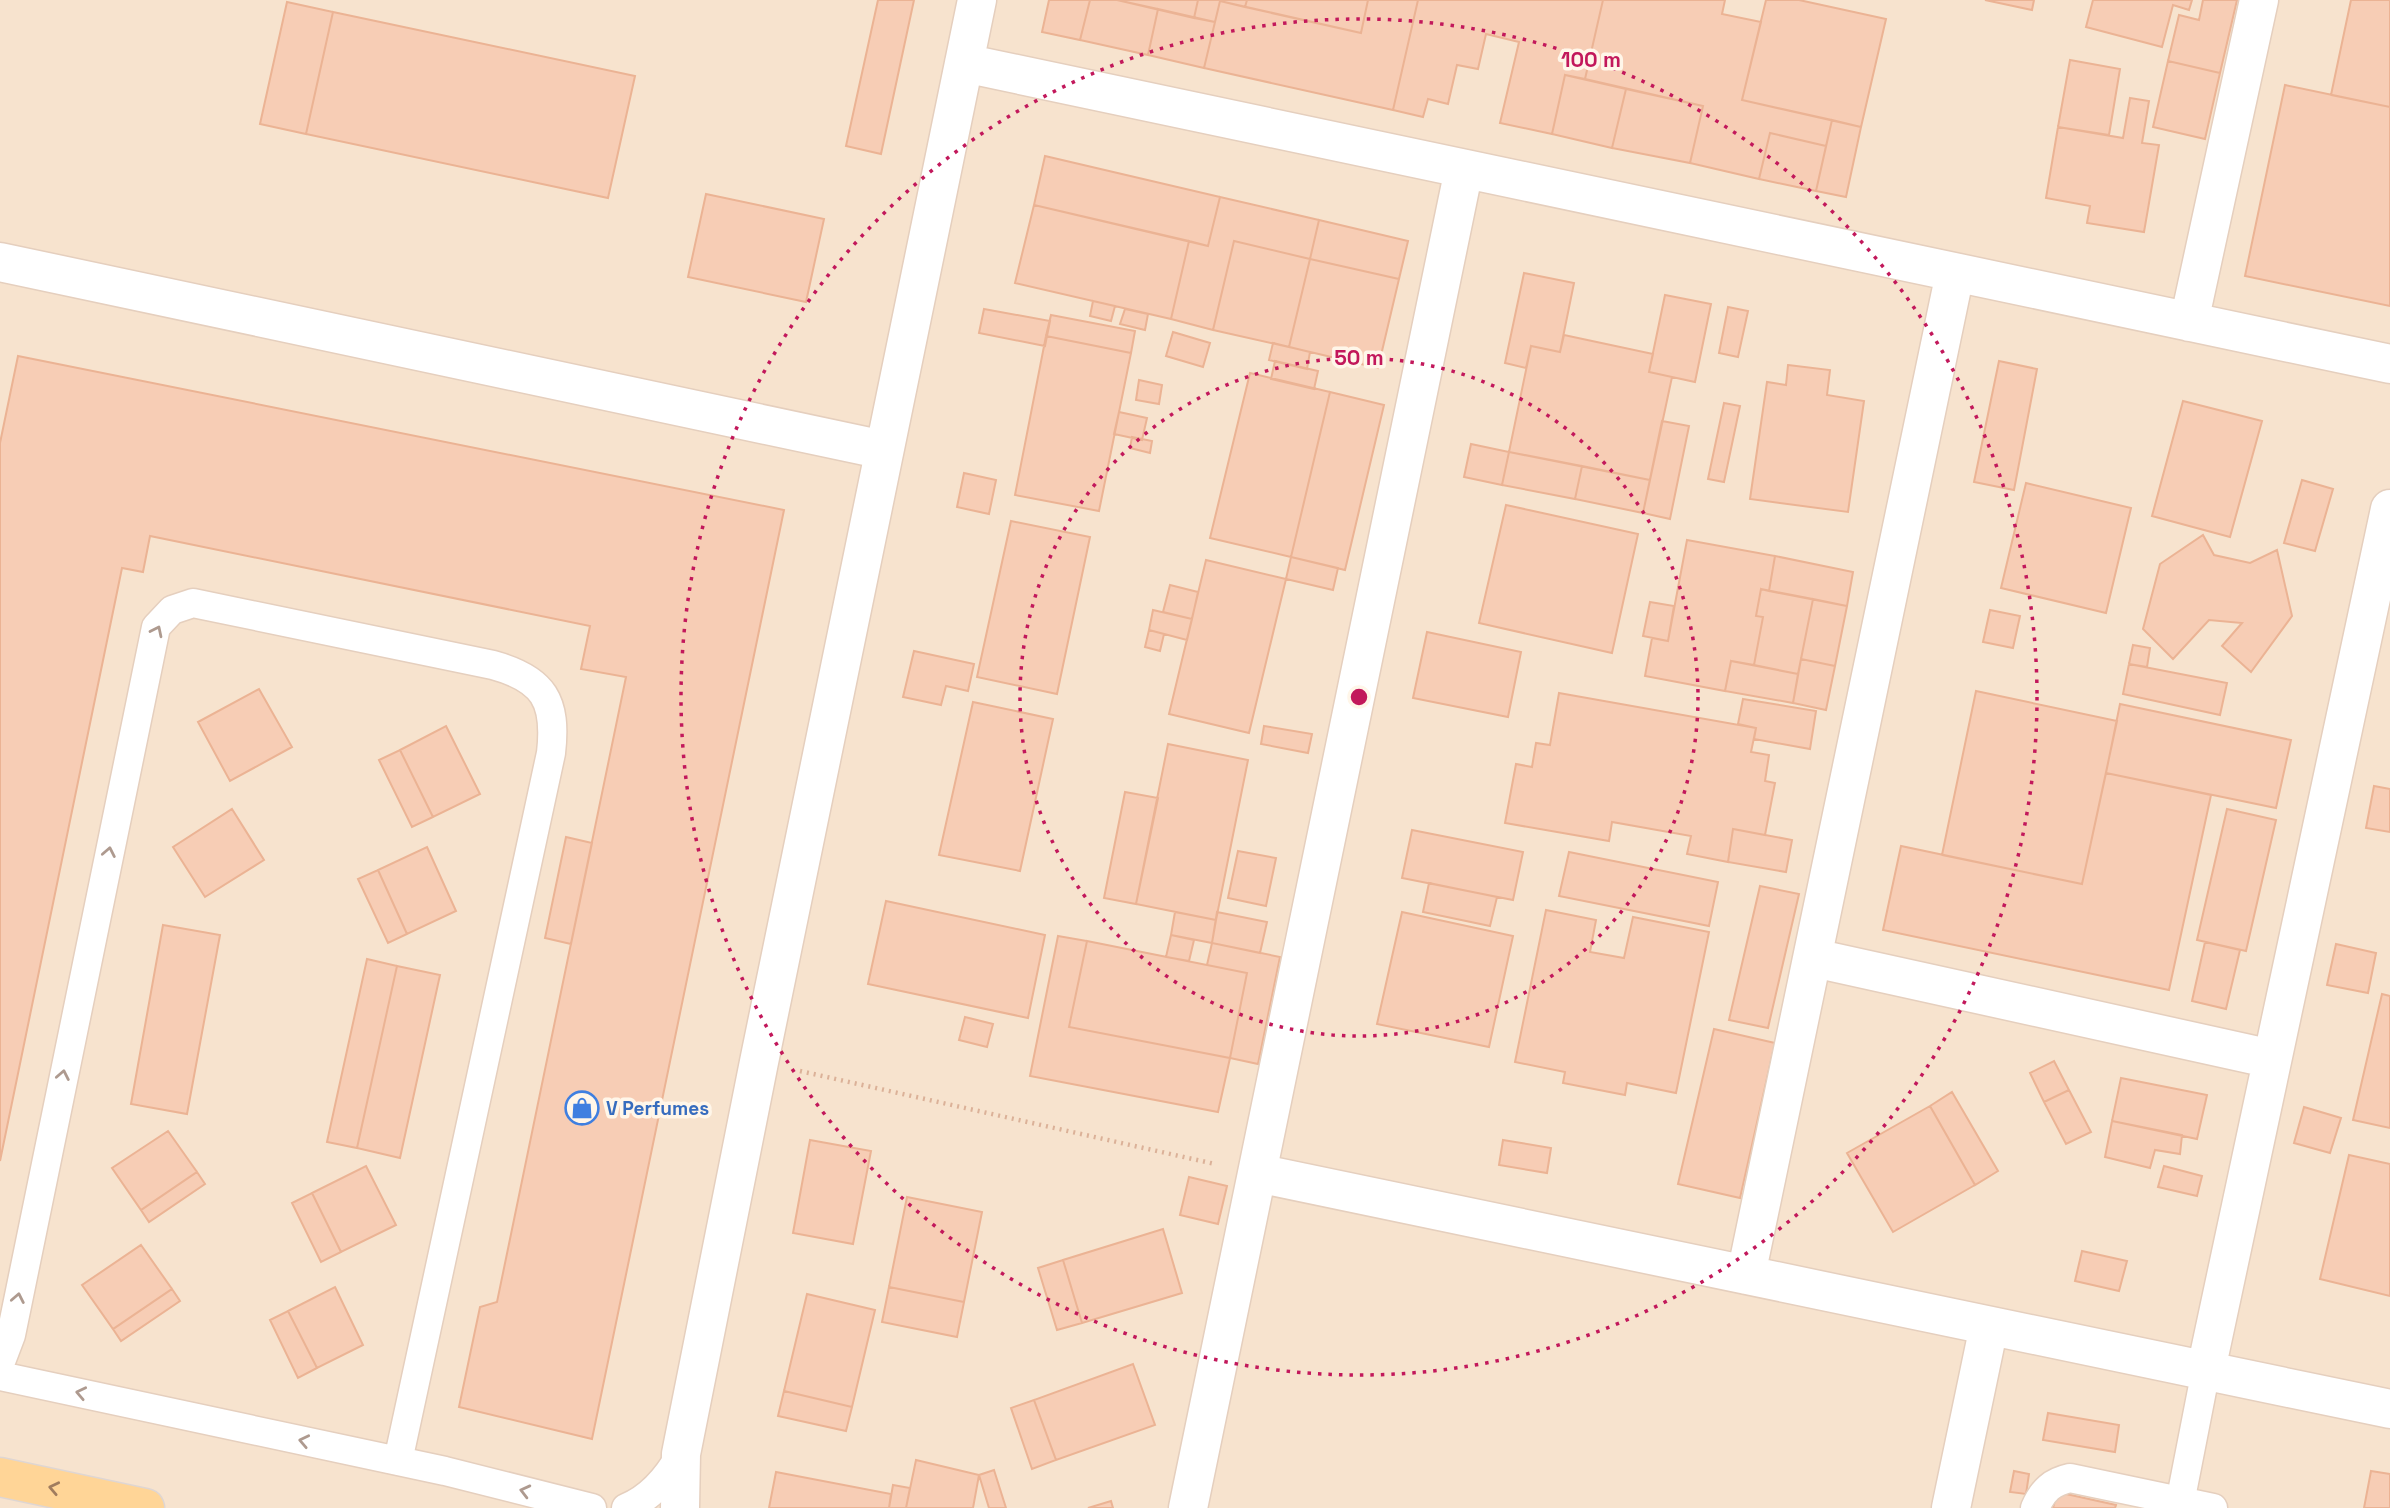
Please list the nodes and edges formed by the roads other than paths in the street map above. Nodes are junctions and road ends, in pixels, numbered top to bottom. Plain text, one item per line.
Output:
1 (977, 0) edge
2 (2259, 0) edge
3 (964, 63) junction
4 (1464, 169) junction
5 (0, 262) edge
6 (1955, 272) junction
7 (2189, 322) junction
8 (2390, 364) edge
9 (884, 450) junction
10 (2390, 509) edge
11 (1814, 958) junction
12 (2272, 1059) junction
13 (1257, 1173) junction
14 (1746, 1275) junction
15 (1989, 1326) junction
16 (0, 1364) edge
17 (2206, 1370) junction
18 (0, 1376) edge
19 (2390, 1409) edge
20 (681, 1454) junction
21 (398, 1461) junction
22 (0, 1477) edge
23 (2179, 1505) edge
24 (145, 1508) edge
25 (592, 1508) edge
26 (626, 1508) edge
27 (680, 1508) edge
28 (1188, 1508) edge
29 (1951, 1508) edge
30 (2035, 1508) edge
31 (2213, 1508) edge

1 - 3 street
2 - 7 street
3 - 4 street
3 - 9 street
4 - 6 street
4 - 13 street
5 - 9 street
6 - 7 street
6 - 11 street
7 - 8 street
9 - 20 street
10 - 12 street
11 - 12 street
11 - 14 street
12 - 17 street
13 - 14 street
13 - 28 street
14 - 15 street
15 - 17 street
15 - 29 street
16 -> 21 lane
17 - 19 street
17 - 23 lane
21 -> 18 lane
20 - 26 lane
20 - 27 street
25 -> 21 lane
24 -> 22 main road
23 - 30 lane
23 - 31 lane

